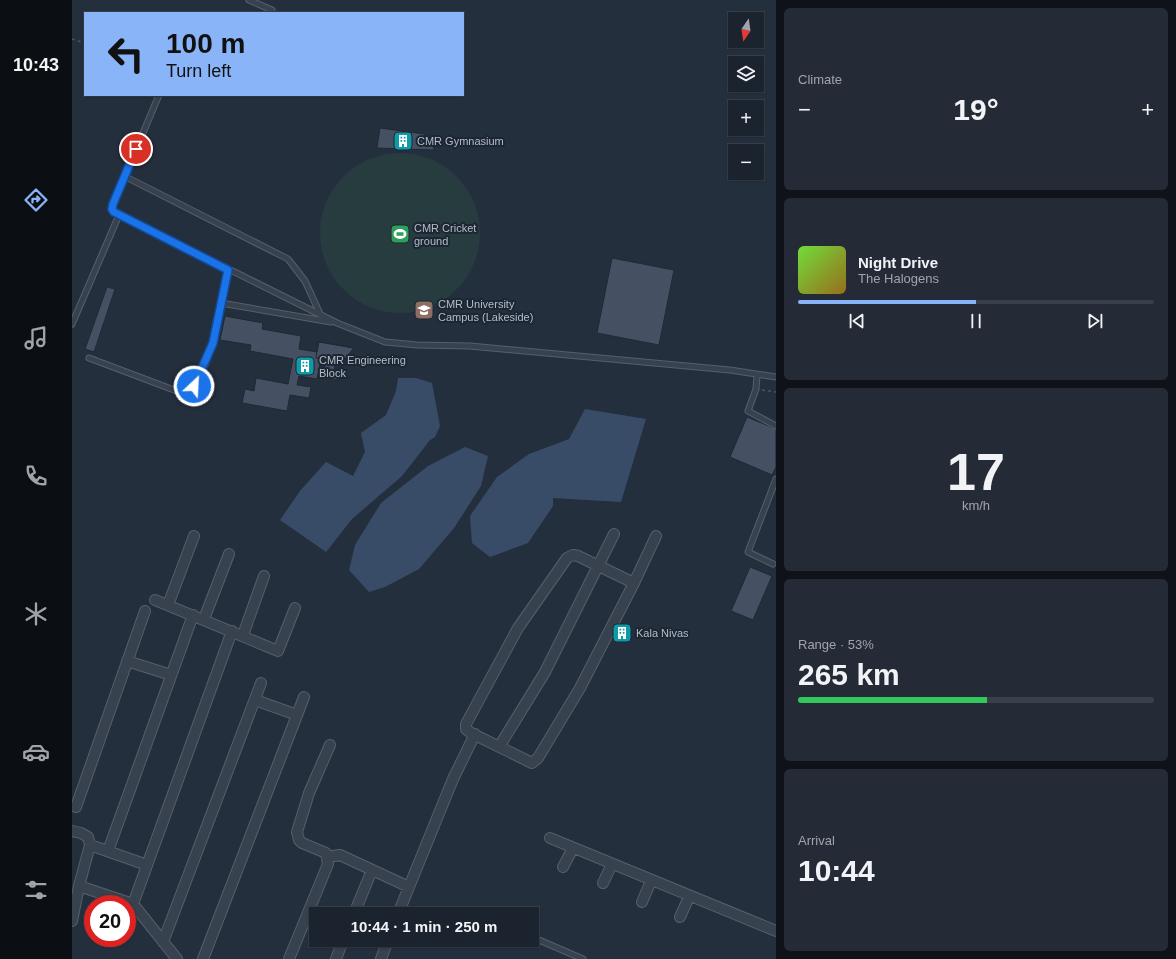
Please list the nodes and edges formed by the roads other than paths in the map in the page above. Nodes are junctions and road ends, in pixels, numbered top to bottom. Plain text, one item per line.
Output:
1 (249, 0) edge
2 (272, 10) dead end
3 (158, 96) edge
4 (124, 176) junction
5 (119, 215) junction
6 (228, 270) junction
7 (221, 303) junction
8 (321, 316) junction
9 (337, 323) junction
10 (72, 324) edge
11 (89, 358) dead end
12 (757, 375) junction
13 (776, 377) edge
14 (776, 426) edge
15 (776, 479) edge
16 (614, 534) dead end
17 (194, 536) dead end
18 (656, 536) dead end
19 (229, 554) dead end
20 (773, 564) dead end
21 (599, 566) junction
22 (264, 576) dead end
23 (634, 583) junction
24 (155, 600) dead end
25 (168, 605) junction
26 (295, 608) dead end
27 (145, 611) dead end
28 (193, 615) junction
29 (204, 619) junction
30 (232, 631) junction
31 (243, 635) junction
32 (127, 661) junction
33 (171, 675) junction
34 (261, 683) dead end
35 (304, 697) dead end
36 (255, 700) junction
37 (297, 715) junction
38 (475, 734) junction
39 (330, 745) dead end
40 (498, 747) junction
41 (76, 807) dead end
42 (72, 831) edge
43 (550, 838) dead end
44 (90, 845) junction
45 (573, 848) junction
46 (108, 851) junction
47 (328, 857) junction
48 (612, 864) junction
49 (147, 865) junction
50 (563, 867) dead end
51 (372, 870) junction
52 (651, 881) junction
53 (603, 883) dead end
54 (79, 886) junction
55 (409, 887) junction
56 (106, 895) edge
57 (136, 896) edge
58 (689, 897) junction
59 (642, 902) dead end
60 (357, 907) edge
61 (401, 907) edge
62 (136, 908) edge
63 (680, 918) dead end
64 (72, 921) edge
65 (776, 931) edge
66 (539, 940) edge
67 (163, 942) junction
68 (340, 947) edge
69 (385, 947) edge
70 (177, 959) edge
71 (203, 959) edge
72 (289, 959) edge
73 (336, 959) edge
74 (380, 959) edge
75 (583, 959) edge

1 - 2 lane
3 - 4 lane
4 - 5 lane
4 - 8 lane
5 - 6 lane
5 - 10 lane
6 - 7 lane
6 - 8 lane
7 - 9 lane
7 - 11 lane
8 - 9 lane
9 - 12 lane
12 - 13 lane
12 - 14 lane
15 - 20 lane
16 - 21 street
17 - 25 street
18 - 23 street
19 - 29 street
21 - 23 street
21 - 38 street
21 - 40 street
22 - 31 street
23 - 40 street
24 - 25 street
25 - 28 street
26 - 31 street
27 - 32 street
28 - 29 street
28 - 33 street
29 - 30 street
30 - 31 street
30 - 49 street
32 - 33 street
32 - 41 street
33 - 46 street
34 - 36 street
35 - 37 street
36 - 37 street
36 - 67 street
37 - 71 street
38 - 40 street
38 - 55 street
39 - 47 street
42 - 44 street
43 - 45 street
44 - 46 street
44 - 54 street
45 - 48 street
45 - 50 street
46 - 49 street
47 - 51 street
47 - 72 street
48 - 52 street
48 - 53 street
49 - 57 street
51 - 55 street
51 - 60 street
52 - 58 street
52 - 59 street
54 - 56 street
54 - 64 street
55 - 61 street
58 - 63 street
58 - 65 street
62 - 67 street
66 - 75 lane
67 - 70 street
68 - 73 street
69 - 74 street

